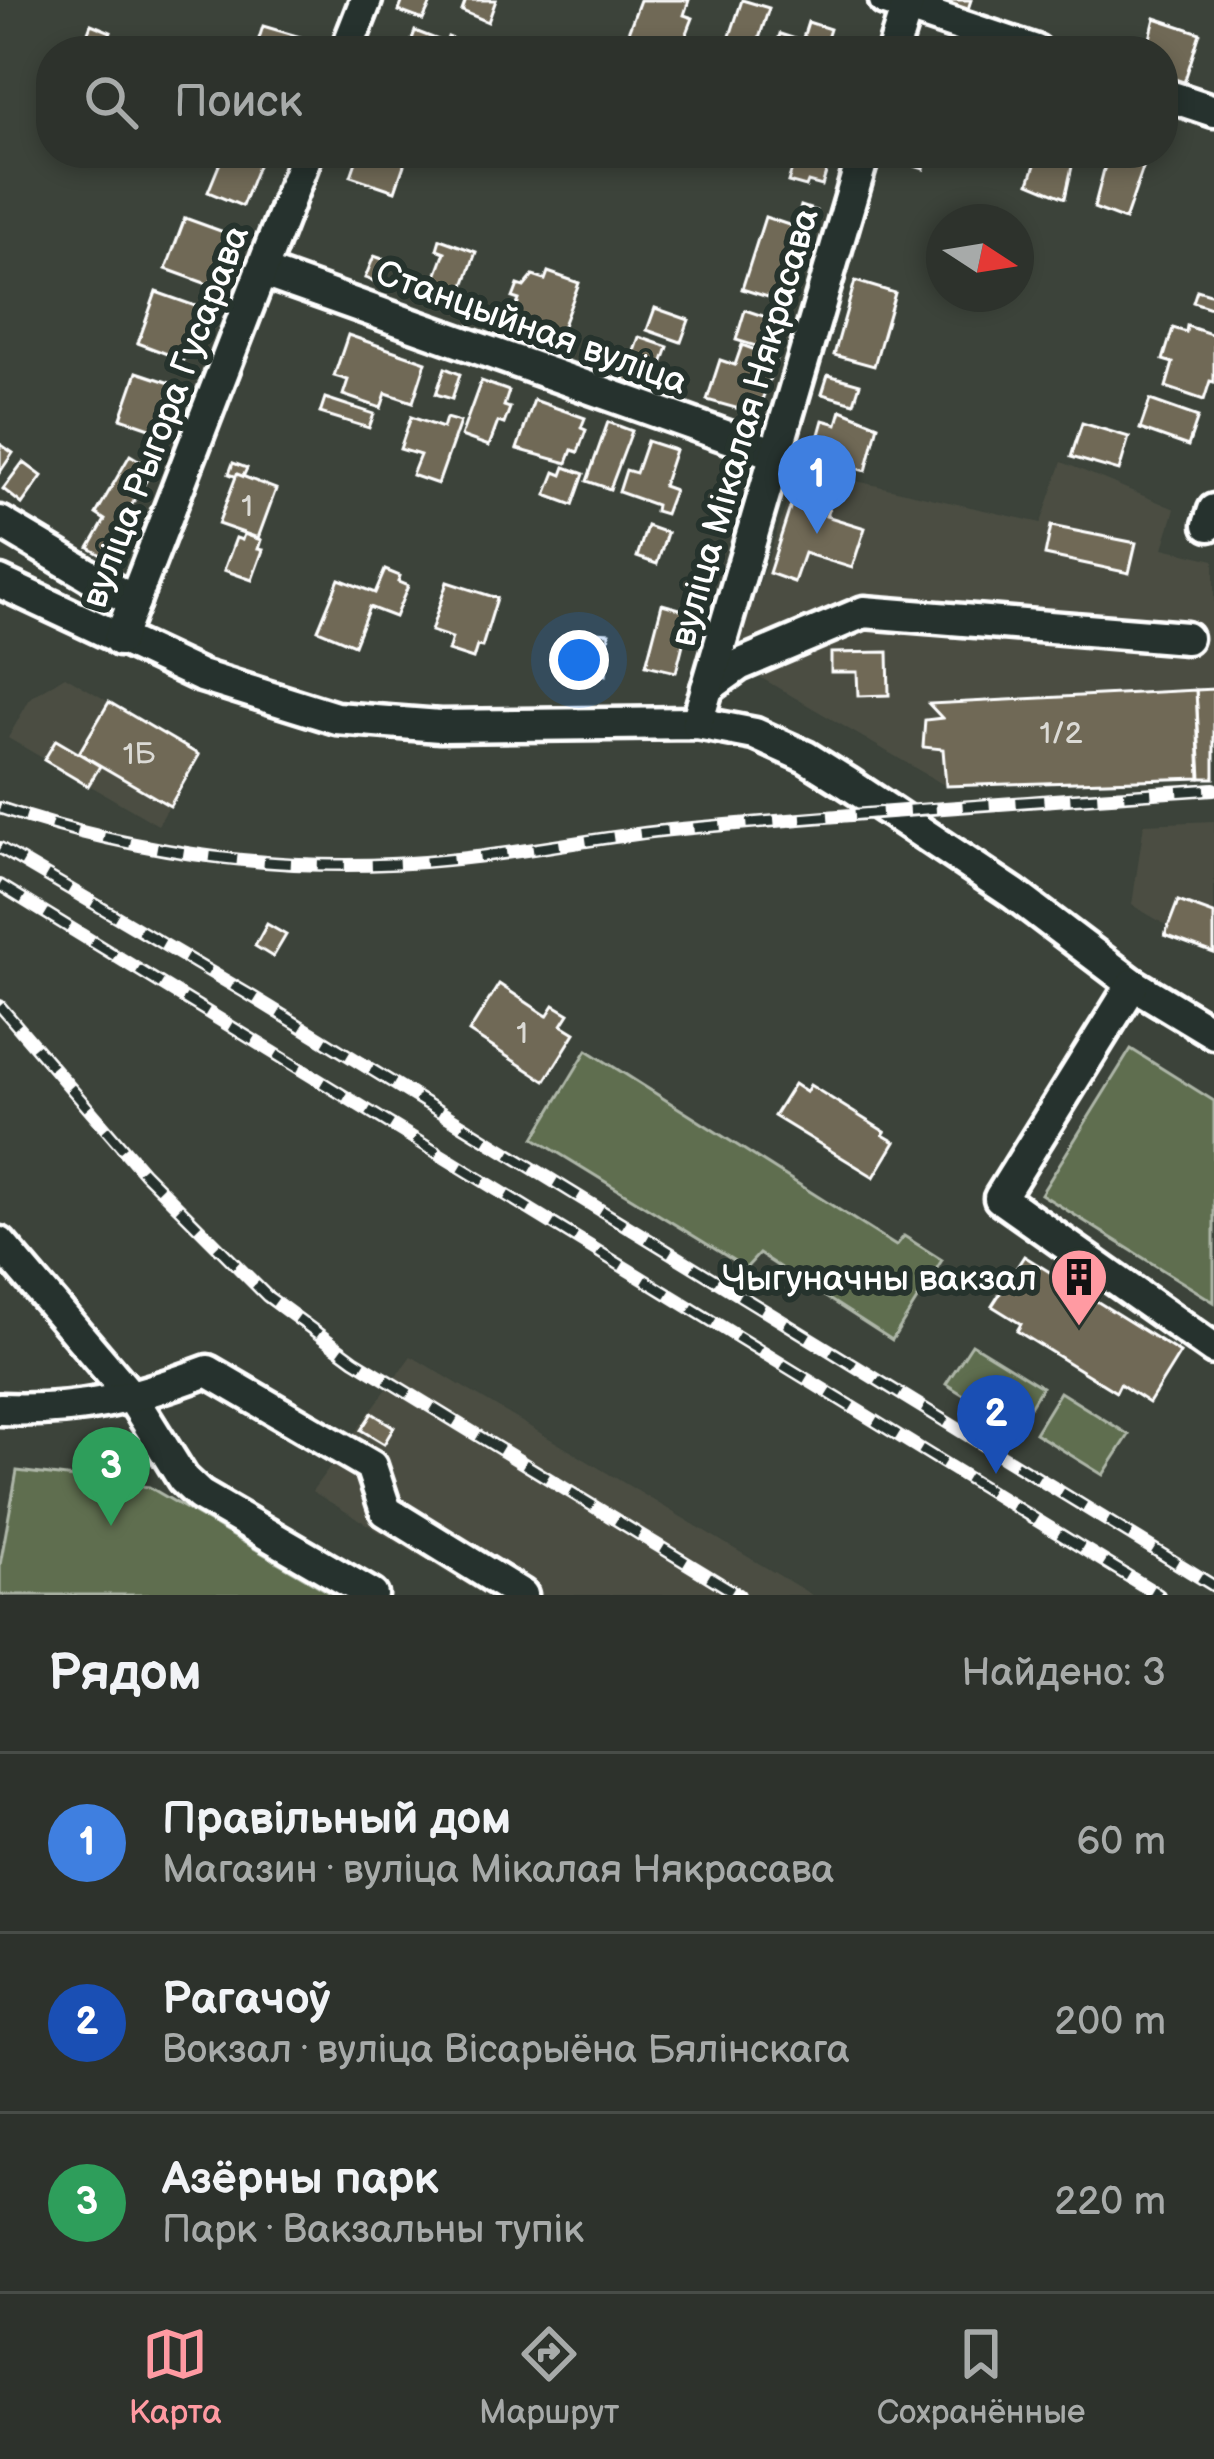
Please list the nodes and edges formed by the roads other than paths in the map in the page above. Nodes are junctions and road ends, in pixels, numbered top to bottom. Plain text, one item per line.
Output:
1 (366, 0) edge
2 (900, 2) edge
3 (352, 36) edge
4 (895, 36) edge
5 (994, 36) edge
6 (1178, 99) edge
7 (1214, 111) edge
8 (301, 168) edge
9 (860, 168) edge
10 (261, 271) junction
11 (776, 454) junction
12 (0, 522) edge
13 (0, 582) edge
14 (134, 602) junction
15 (1186, 638) dead end
16 (119, 640) junction
17 (707, 688) junction
18 (697, 722) junction
19 (1133, 984) junction
20 (1214, 1033) edge
21 (0, 1243) edge
22 (1214, 1349) edge
23 (133, 1399) junction
24 (0, 1409) edge
25 (372, 1595) edge
26 (522, 1595) edge

1 - 3 street
2 - 4 street
2 - 5 street
6 - 7 street
8 - 10 street, вуліца Рыгора Гусарава
9 - 11 street, вуліца Мікалая Някрасава
10 - 11 street, Станцыйная вуліца
10 - 14 street, вуліца Рыгора Гусарава
11 - 17 street, вуліца Мікалая Някрасава
12 - 14 street
13 - 16 street
14 - 16 street, вуліца Рыгора Гусарава
15 - 17 street
16 - 18 street
17 - 18 street, вуліца Мікалая Някрасава
18 - 19 street
19 - 20 street
19 - 22 street
21 - 23 street
23 - 24 street
23 - 25 street
23 - 26 street

